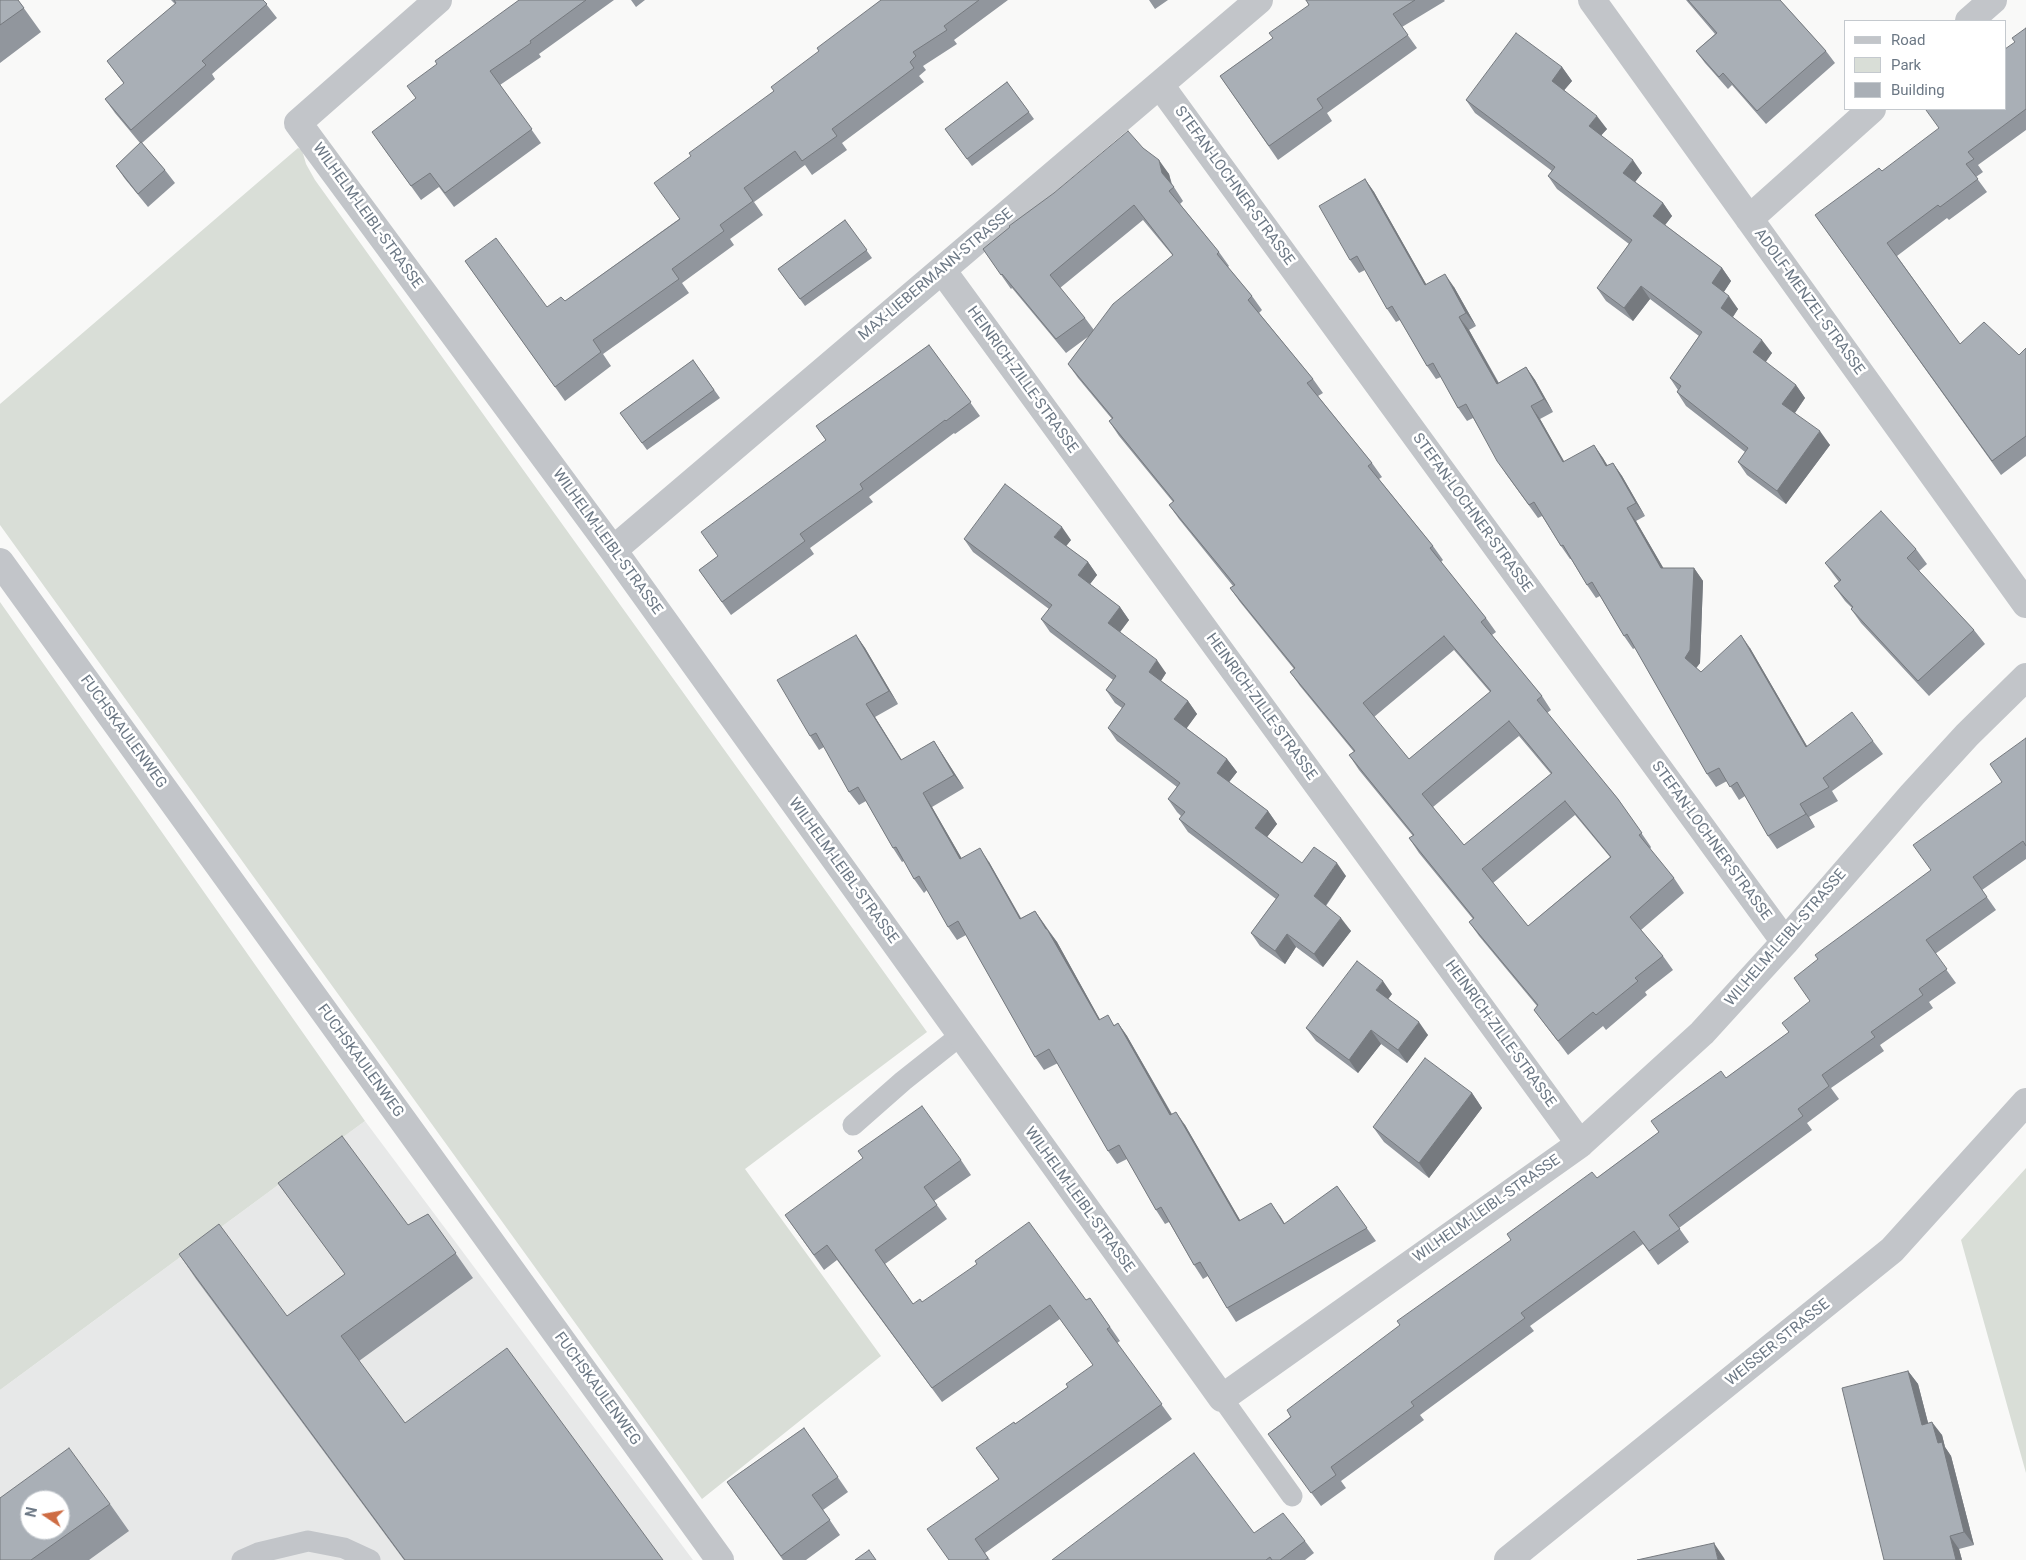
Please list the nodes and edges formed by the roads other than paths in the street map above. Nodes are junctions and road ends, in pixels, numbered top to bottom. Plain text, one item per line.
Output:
1 (438, 0) edge
2 (1260, 0) edge
3 (1592, 0) edge
4 (1993, 0) edge
5 (1970, 20) edge
6 (1160, 85) junction
7 (1871, 110) edge
8 (1749, 219) junction
9 (942, 270) junction
10 (613, 550) junction
11 (0, 562) edge
12 (2024, 597) edge
13 (2026, 677) edge
14 (1785, 942) junction
15 (961, 1035) junction
16 (2026, 1102) edge
17 (853, 1125) dead end
18 (1580, 1144) junction
19 (1222, 1398) junction
20 (1292, 1496) dead end
21 (242, 1560) edge
22 (370, 1560) edge
23 (720, 1560) edge
24 (1508, 1560) edge

1 - 10 street, WILHELM-LEIBL-STRASSE
2 - 6 street, MAX-LIEBERMANN-STRASSE
3 - 8 street, ADOLF-MENZEL-STRASSE
4 - 5 street
6 - 9 street, MAX-LIEBERMANN-STRASSE
6 - 14 street, STEFAN-LOCHNER-STRASSE
7 - 8 street
8 - 12 street, ADOLF-MENZEL-STRASSE
9 - 10 street, MAX-LIEBERMANN-STRASSE
9 - 18 street, HEINRICH-ZILLE-STRASSE
10 - 15 street, WILHELM-LEIBL-STRASSE
11 - 23 street, FUCHSKAULENWEG
13 - 14 street, WILHELM-LEIBL-STRASSE
14 - 18 street, WILHELM-LEIBL-STRASSE
15 - 17 lane
15 - 19 street, WILHELM-LEIBL-STRASSE
16 - 24 street, WEISSER STRASSE
18 - 19 street, WILHELM-LEIBL-STRASSE
19 - 20 lane
21 - 22 lane

